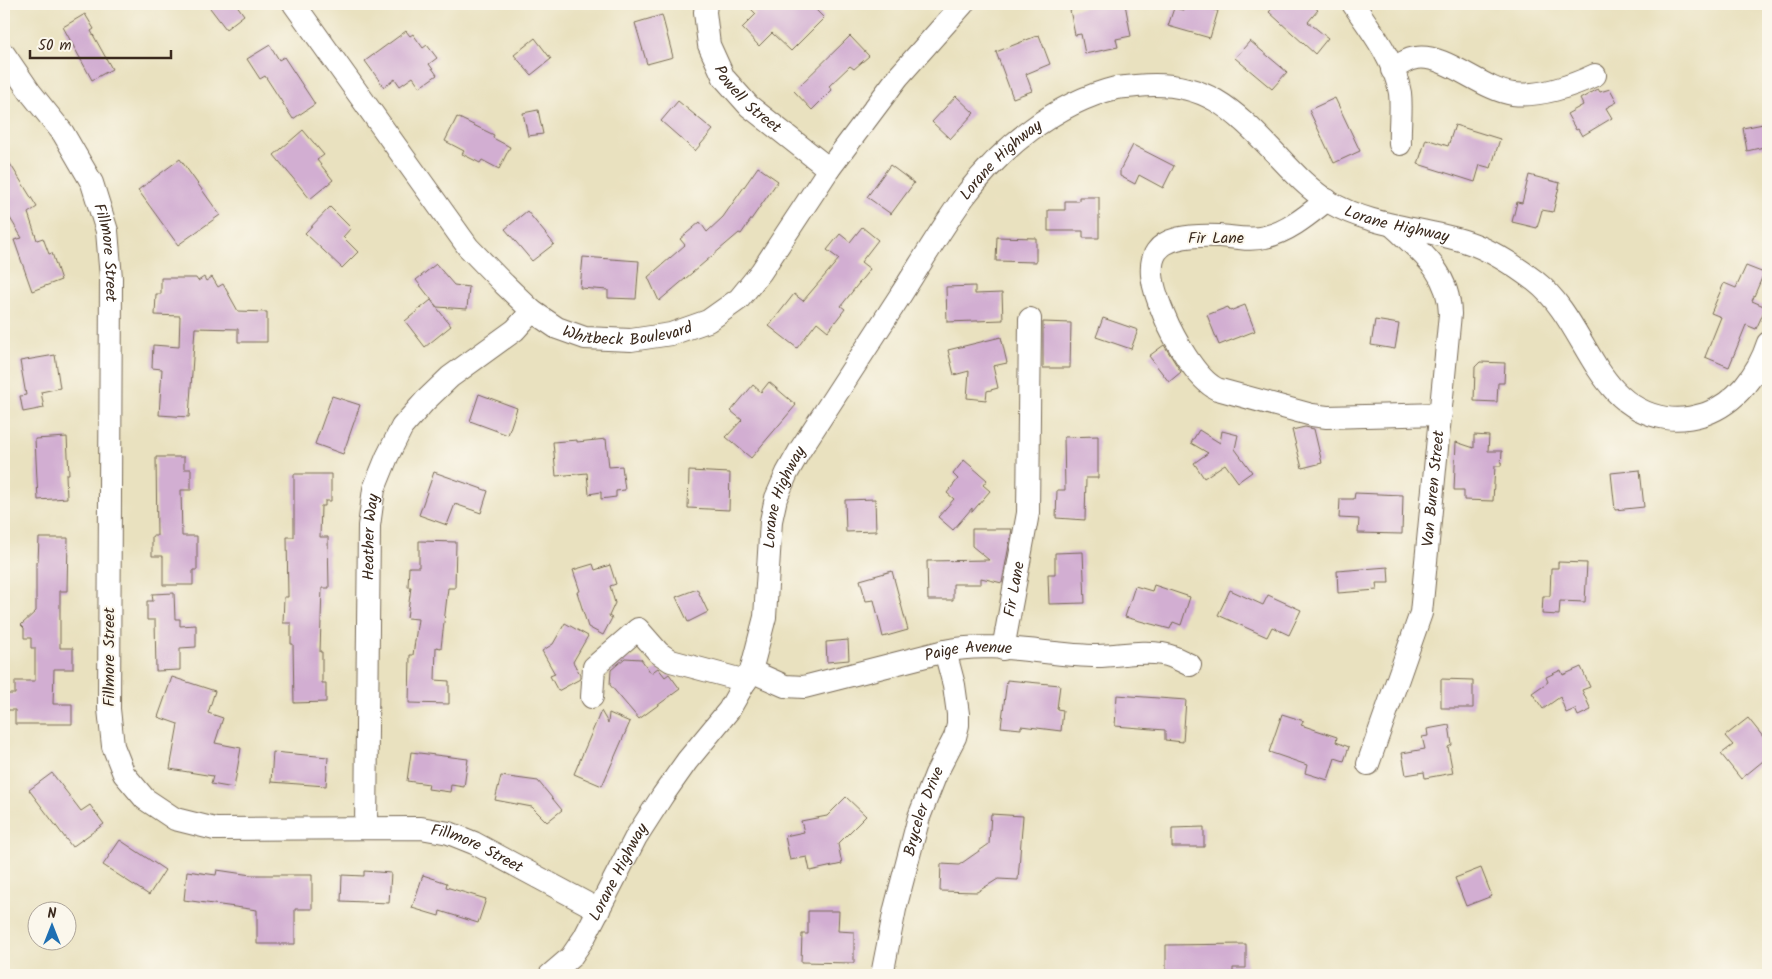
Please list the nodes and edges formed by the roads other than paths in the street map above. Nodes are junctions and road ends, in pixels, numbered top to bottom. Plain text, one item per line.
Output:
1 (294, 4) edge
2 (706, 4) edge
3 (964, 4) edge
4 (1354, 4) edge
5 (4, 54) edge
6 (1392, 70) junction
7 (1596, 75) dead end
8 (1400, 144) dead end
9 (829, 169) junction
10 (1327, 200) junction
11 (1392, 226) junction
12 (532, 311) junction
13 (1030, 319) dead end
14 (1768, 343) edge
15 (1441, 414) junction
16 (1003, 648) junction
17 (946, 651) junction
18 (1190, 665) dead end
19 (748, 676) junction
20 (592, 697) dead end
21 (1368, 764) dead end
22 (366, 828) junction
23 (599, 910) junction
24 (550, 975) edge
25 (882, 975) edge

1 - 12 street, Whitbeck Boulevard
2 - 9 street, Powell Street
3 - 9 street, Whitbeck Boulevard
4 - 6 street
5 - 22 street, Fillmore Street
6 - 7 street
6 - 8 street
9 - 12 street, Whitbeck Boulevard
10 - 11 street, Lorane Highway
10 - 15 street, Fir Lane
10 - 19 street, Lorane Highway
11 - 14 street, Lorane Highway
11 - 15 street, Van Buren Street
12 - 22 street, Heather Way
13 - 16 street, Fir Lane
15 - 21 street, Van Buren Street
16 - 17 street, Paige Avenue
16 - 18 street, Paige Avenue
17 - 19 street, Paige Avenue
17 - 25 street, Bryceler Drive
19 - 20 street, Paige Avenue
19 - 23 street, Lorane Highway
22 - 23 street, Fillmore Street
23 - 24 street, Lorane Highway

